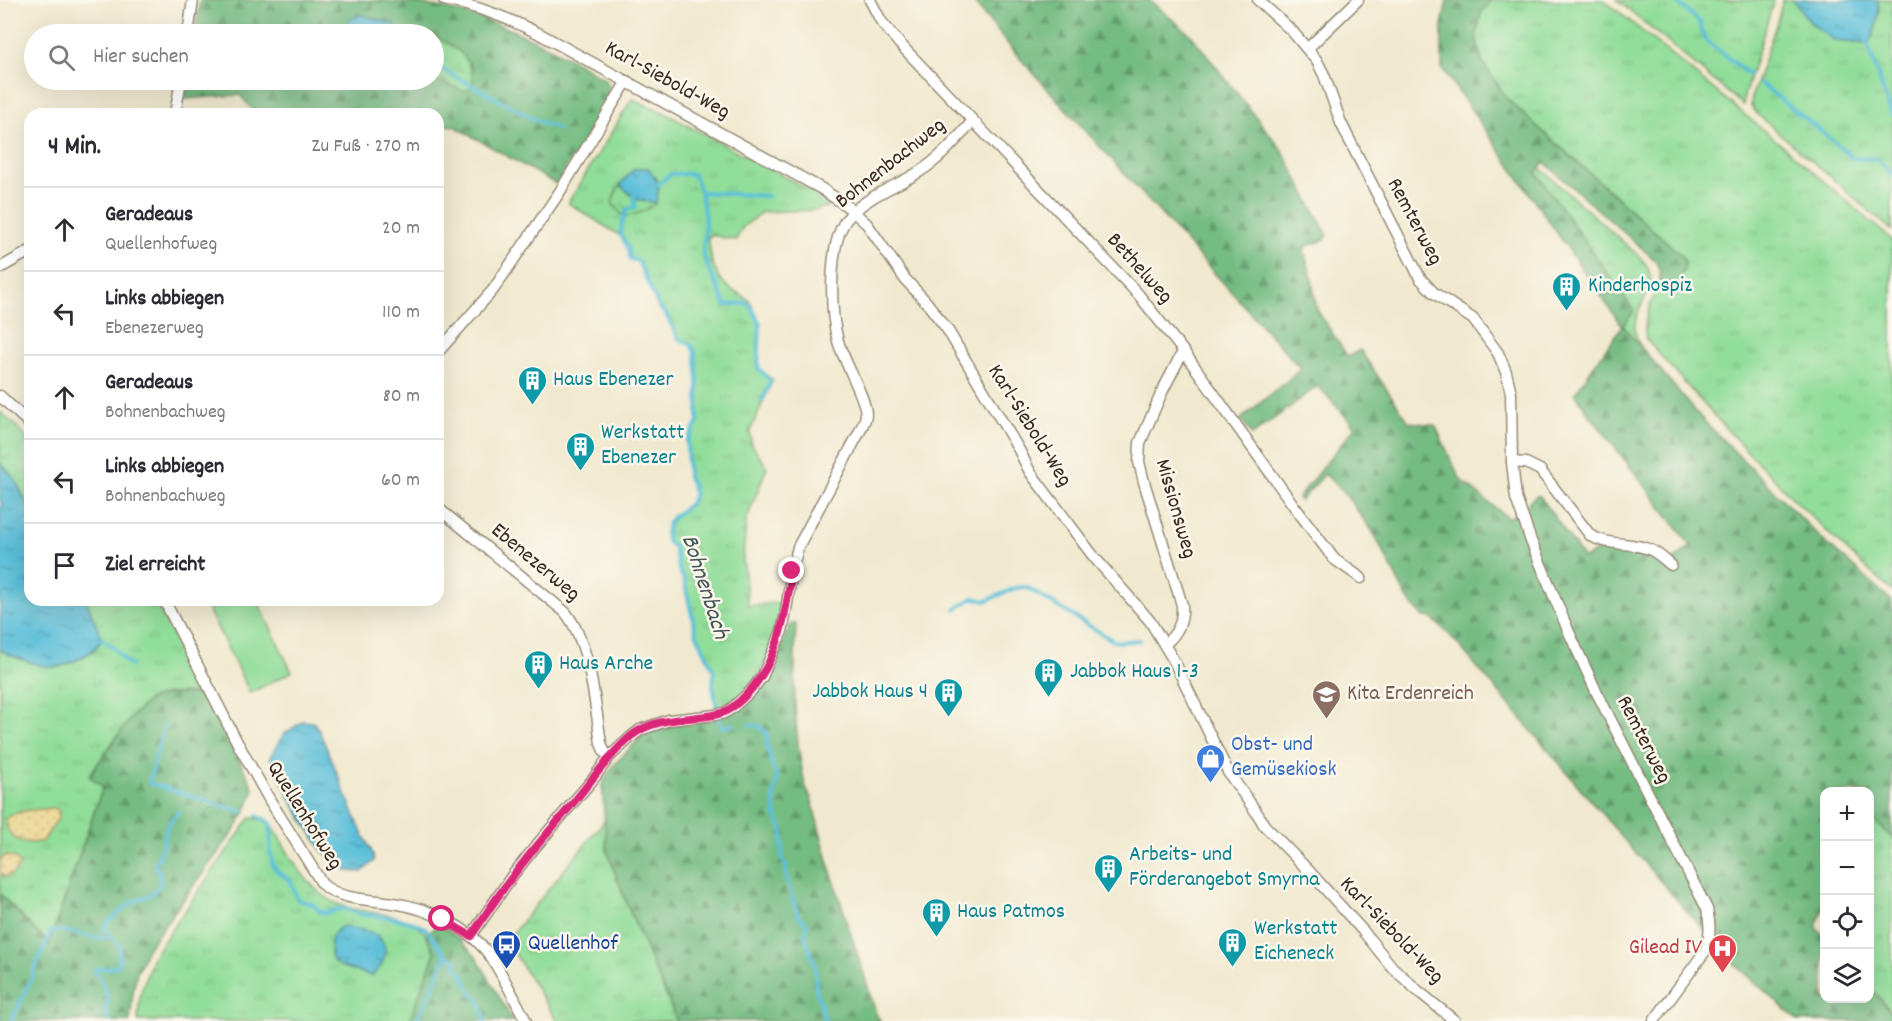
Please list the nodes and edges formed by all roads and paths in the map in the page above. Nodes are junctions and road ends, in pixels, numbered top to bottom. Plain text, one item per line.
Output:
1 (193, 0) edge
2 (444, 0) edge
3 (870, 0) edge
4 (1258, 0) edge
5 (1358, 0) edge
6 (189, 24) edge
7 (1308, 48) junction
8 (627, 81) junction
9 (179, 90) edge
10 (176, 108) edge
11 (972, 122) junction
12 (854, 212) junction
13 (24, 254) edge
14 (0, 268) edge
15 (444, 345) edge
16 (1184, 352) junction
17 (0, 396) edge
18 (24, 418) edge
19 (1512, 462) junction
20 (444, 513) edge
21 (1671, 565) dead end
22 (1361, 578) dead end
23 (167, 606) edge
24 (1165, 644) junction
25 (609, 757) junction
26 (471, 936) junction
27 (526, 1021) edge
28 (1455, 1021) edge
29 (1654, 1021) edge

1 - 6 street
2 - 8 street, Karl-Siebold-Weg
3 - 11 street, Bethelweg
4 - 7 street, Remterweg
5 - 7 street
7 - 19 street, Remterweg
8 - 12 street, Karl-Siebold-Weg
8 - 15 street
9 - 10 street
11 - 12 street, Bohnenbachweg
11 - 16 street, Bethelweg
12 - 24 street, Karl-Siebold-Weg
12 - 25 street, Bohnenbachweg
13 - 14 street
16 - 22 street, Bethelweg
16 - 24 street, Missionsweg
17 - 18 street
19 - 21 street
19 - 29 street, Remterweg
20 - 25 street, Ebenezerweg
23 - 26 street, Quellenhofweg
24 - 28 street, Karl-Siebold-Weg
25 - 26 street
26 - 27 street, Quellenhofweg

